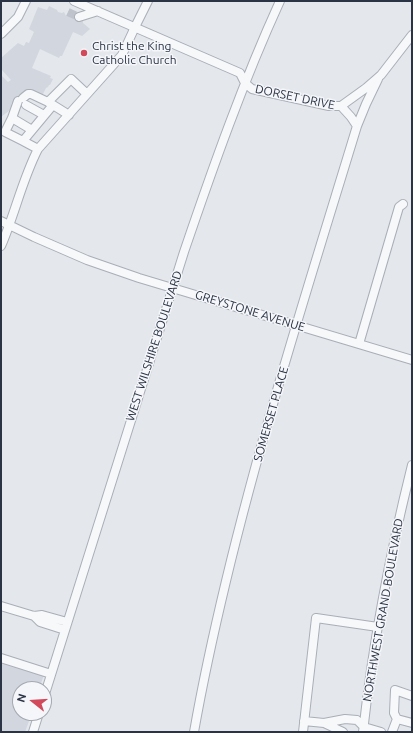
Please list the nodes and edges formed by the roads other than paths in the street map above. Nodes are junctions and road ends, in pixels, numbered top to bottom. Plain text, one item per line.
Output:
1 (26, 1) edge
2 (74, 1) edge
3 (148, 1) edge
4 (280, 1) edge
5 (98, 11) junction
6 (79, 17) tunnel mouth
7 (135, 27) junction
8 (1, 34) edge
9 (412, 35) edge
10 (381, 75) junction
11 (245, 83) junction
12 (87, 94) junction
13 (23, 101) junction
14 (51, 103) junction
15 (341, 106) junction
16 (44, 115) junction
17 (68, 115) junction
18 (12, 118) junction
19 (357, 126) junction
20 (32, 130) junction
21 (3, 132) edge
22 (23, 141) junction
23 (38, 149) junction
24 (403, 204) dead end
25 (1, 222) edge
26 (10, 226) junction
27 (1, 246) edge
28 (172, 288) junction
29 (297, 325) junction
30 (359, 344) junction
31 (412, 360) edge
32 (412, 465) edge
33 (1, 606) edge
34 (66, 626) junction
35 (378, 627) junction
36 (1, 658) edge
37 (51, 674) junction
38 (49, 681) edge
39 (412, 696) edge
40 (397, 718) junction
41 (36, 721) edge
42 (304, 721) junction
43 (324, 723) junction
44 (412, 724) edge
45 (362, 730) edge
46 (33, 732) edge
47 (194, 732) edge
48 (303, 732) edge
49 (343, 732) edge
50 (381, 732) edge
51 (392, 732) edge

1 - 8 street
2 - 5 street, DORSET DRIVE
3 - 7 street
4 - 11 street, WEST WILSHIRE BOULEVARD
5 - 6 street
5 - 7 street, DORSET DRIVE
7 - 11 street, DORSET DRIVE
7 - 12 street
9 - 10 street, DORSET DRIVE
10 - 15 street, DORSET DRIVE
10 - 19 street, SOMERSET PLACE
11 - 15 street, DORSET DRIVE
11 - 28 street, WEST WILSHIRE BOULEVARD
12 - 14 street
12 - 17 street
13 - 14 street
13 - 16 street
13 - 18 street
14 - 16 street
14 - 17 street
15 - 19 street
16 - 20 street
17 - 23 street
18 - 20 street
18 - 21 street
19 - 29 street, SOMERSET PLACE
20 - 22 street
21 - 22 street
22 - 23 street
23 - 26 street
24 - 30 street
25 - 26 street, GREYSTONE AVENUE
26 - 27 street
26 - 28 street, GREYSTONE AVENUE
28 - 29 street, GREYSTONE AVENUE
28 - 34 street, WEST WILSHIRE BOULEVARD
29 - 30 street, GREYSTONE AVENUE
29 - 47 street, SOMERSET PLACE
30 - 31 street, GREYSTONE AVENUE
32 - 35 street, NORTHWEST GRAND BOULEVARD
33 - 34 street
34 - 37 street, WEST WILSHIRE BOULEVARD
35 - 42 street
35 - 45 street, NORTHWEST GRAND BOULEVARD
36 - 37 street
37 - 38 street, WEST WILSHIRE BOULEVARD
39 - 40 street
40 - 44 street
40 - 51 street
41 - 46 street
42 - 43 street
42 - 48 street
43 - 45 street
43 - 49 street
45 - 50 street

